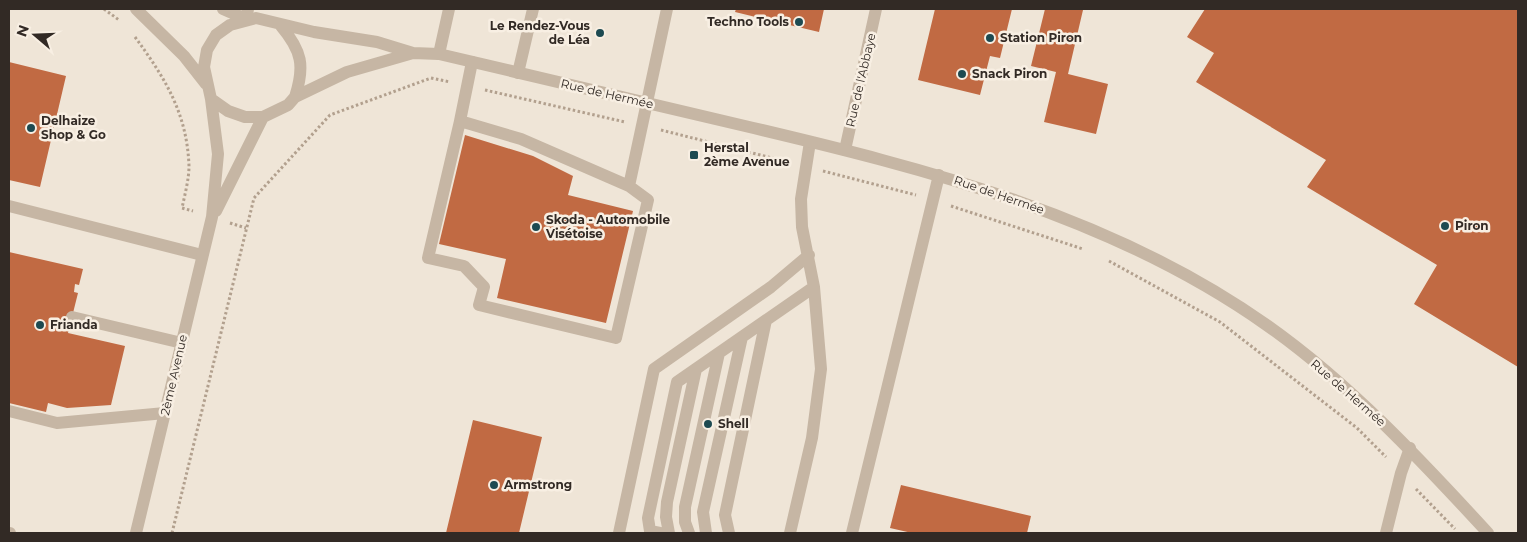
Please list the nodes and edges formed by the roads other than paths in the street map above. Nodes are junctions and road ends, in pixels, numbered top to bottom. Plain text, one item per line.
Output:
1 (136, 9) edge
2 (223, 9) edge
3 (449, 9) edge
4 (533, 9) edge
5 (667, 9) edge
6 (876, 9) edge
7 (247, 14) edge
8 (280, 26) junction
9 (413, 53) junction
10 (439, 54) junction
11 (472, 62) junction
12 (518, 73) junction
13 (206, 84) junction
14 (295, 97) junction
15 (211, 98) junction
16 (647, 103) junction
17 (263, 117) junction
18 (460, 121) junction
19 (810, 142) junction
20 (845, 150) junction
21 (940, 175) junction
22 (629, 186) junction
23 (9, 206) edge
24 (212, 217) junction
25 (202, 255) junction
26 (809, 255) junction
27 (814, 287) junction
28 (72, 317) dead end
29 (766, 320) junction
30 (742, 337) junction
31 (182, 342) junction
32 (719, 353) junction
33 (696, 369) junction
34 (9, 412) edge
35 (165, 413) junction
36 (1410, 448) junction
37 (136, 533) edge
38 (619, 533) edge
39 (660, 533) edge
40 (669, 533) edge
41 (689, 533) edge
42 (706, 533) edge
43 (728, 533) edge
44 (790, 533) edge
45 (852, 533) edge
46 (1386, 533) edge
47 (1488, 533) edge

1 - 13 street, Rue de Hermée
2 - 7 street, Rue de Hermée
3 - 10 street
4 - 12 street
5 - 16 street
6 - 20 street, Rue de l'Abbaye
7 - 8 street, Rue de Hermée
7 - 13 street, Rue de Hermée
8 - 9 street, Rue de Hermée
8 - 14 street
9 - 10 street, Rue de Hermée
9 - 14 street, Rue de Hermée
10 - 11 street, Rue de Hermée
11 - 12 street, Rue de Hermée
11 - 18 street
12 - 16 street, Rue de Hermée
13 - 15 street, Rue de Hermée
14 - 17 street, Rue de Hermée
15 - 17 street
15 - 24 street, 2ème Avenue
16 - 19 street, Rue de Hermée
16 - 22 street
17 - 24 street, 2ème Avenue
18 - 22 street
18 - 22 street
19 - 20 street, Rue de Hermée
19 - 26 street
20 - 21 street, Rue de Hermée
21 - 36 street, Rue de Hermée
21 - 45 street
23 - 25 street
24 - 25 street, 2ème Avenue
25 - 31 street, 2ème Avenue
26 - 27 street
26 - 38 street
27 - 29 street
27 - 44 street
28 - 31 street
29 - 30 street
29 - 43 street
30 - 32 street
30 - 42 street
31 - 35 street, 2ème Avenue
32 - 33 street
32 - 41 street
33 - 39 street
33 - 40 street
34 - 35 street
35 - 37 street, 2ème Avenue
36 - 46 street
36 - 47 street, Rue de Hermée

